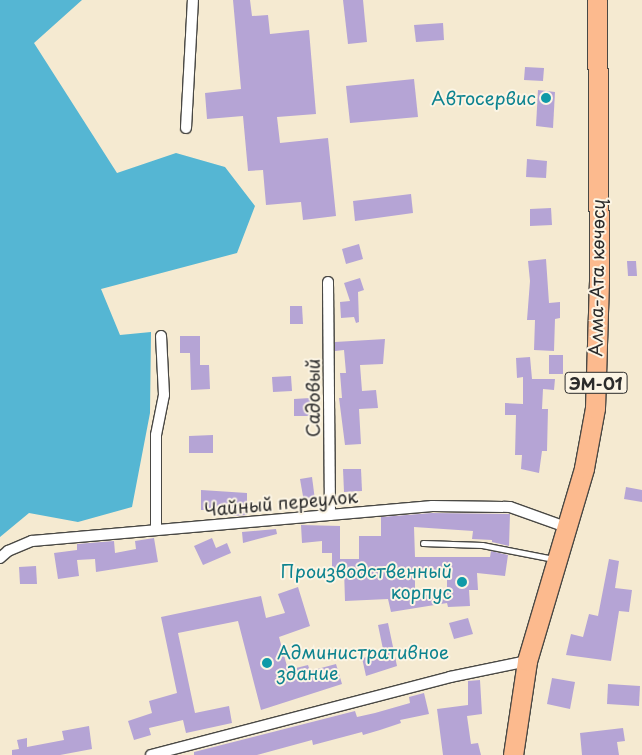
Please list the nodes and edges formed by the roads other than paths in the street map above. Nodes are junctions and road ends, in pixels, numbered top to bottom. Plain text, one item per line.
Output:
1 (193, 0) edge
2 (597, 0) edge
3 (186, 128) dead end
4 (328, 282) dead end
5 (161, 336) dead end
6 (330, 515) junction
7 (566, 527) junction
8 (156, 530) junction
9 (423, 543) dead end
10 (0, 558) edge
11 (556, 559) junction
12 (527, 661) junction
13 (151, 755) edge
14 (513, 755) edge

1 - 3 street
2 - 7 highway, Алма-Ата көчөсү / ЭМ-01
4 - 6 street, Садовый
5 - 8 street
6 - 7 street, Чайный переулок
6 - 8 street, Чайный переулок
7 - 11 highway, Алма-Ата көчөсү / ЭМ-01
8 - 10 street, Чайный переулок
9 - 11 lane
11 - 12 highway, Алма-Ата көчөсү / ЭМ-01
12 - 13 street
12 - 14 highway, Алма-Ата көчөсү / ЭМ-01

